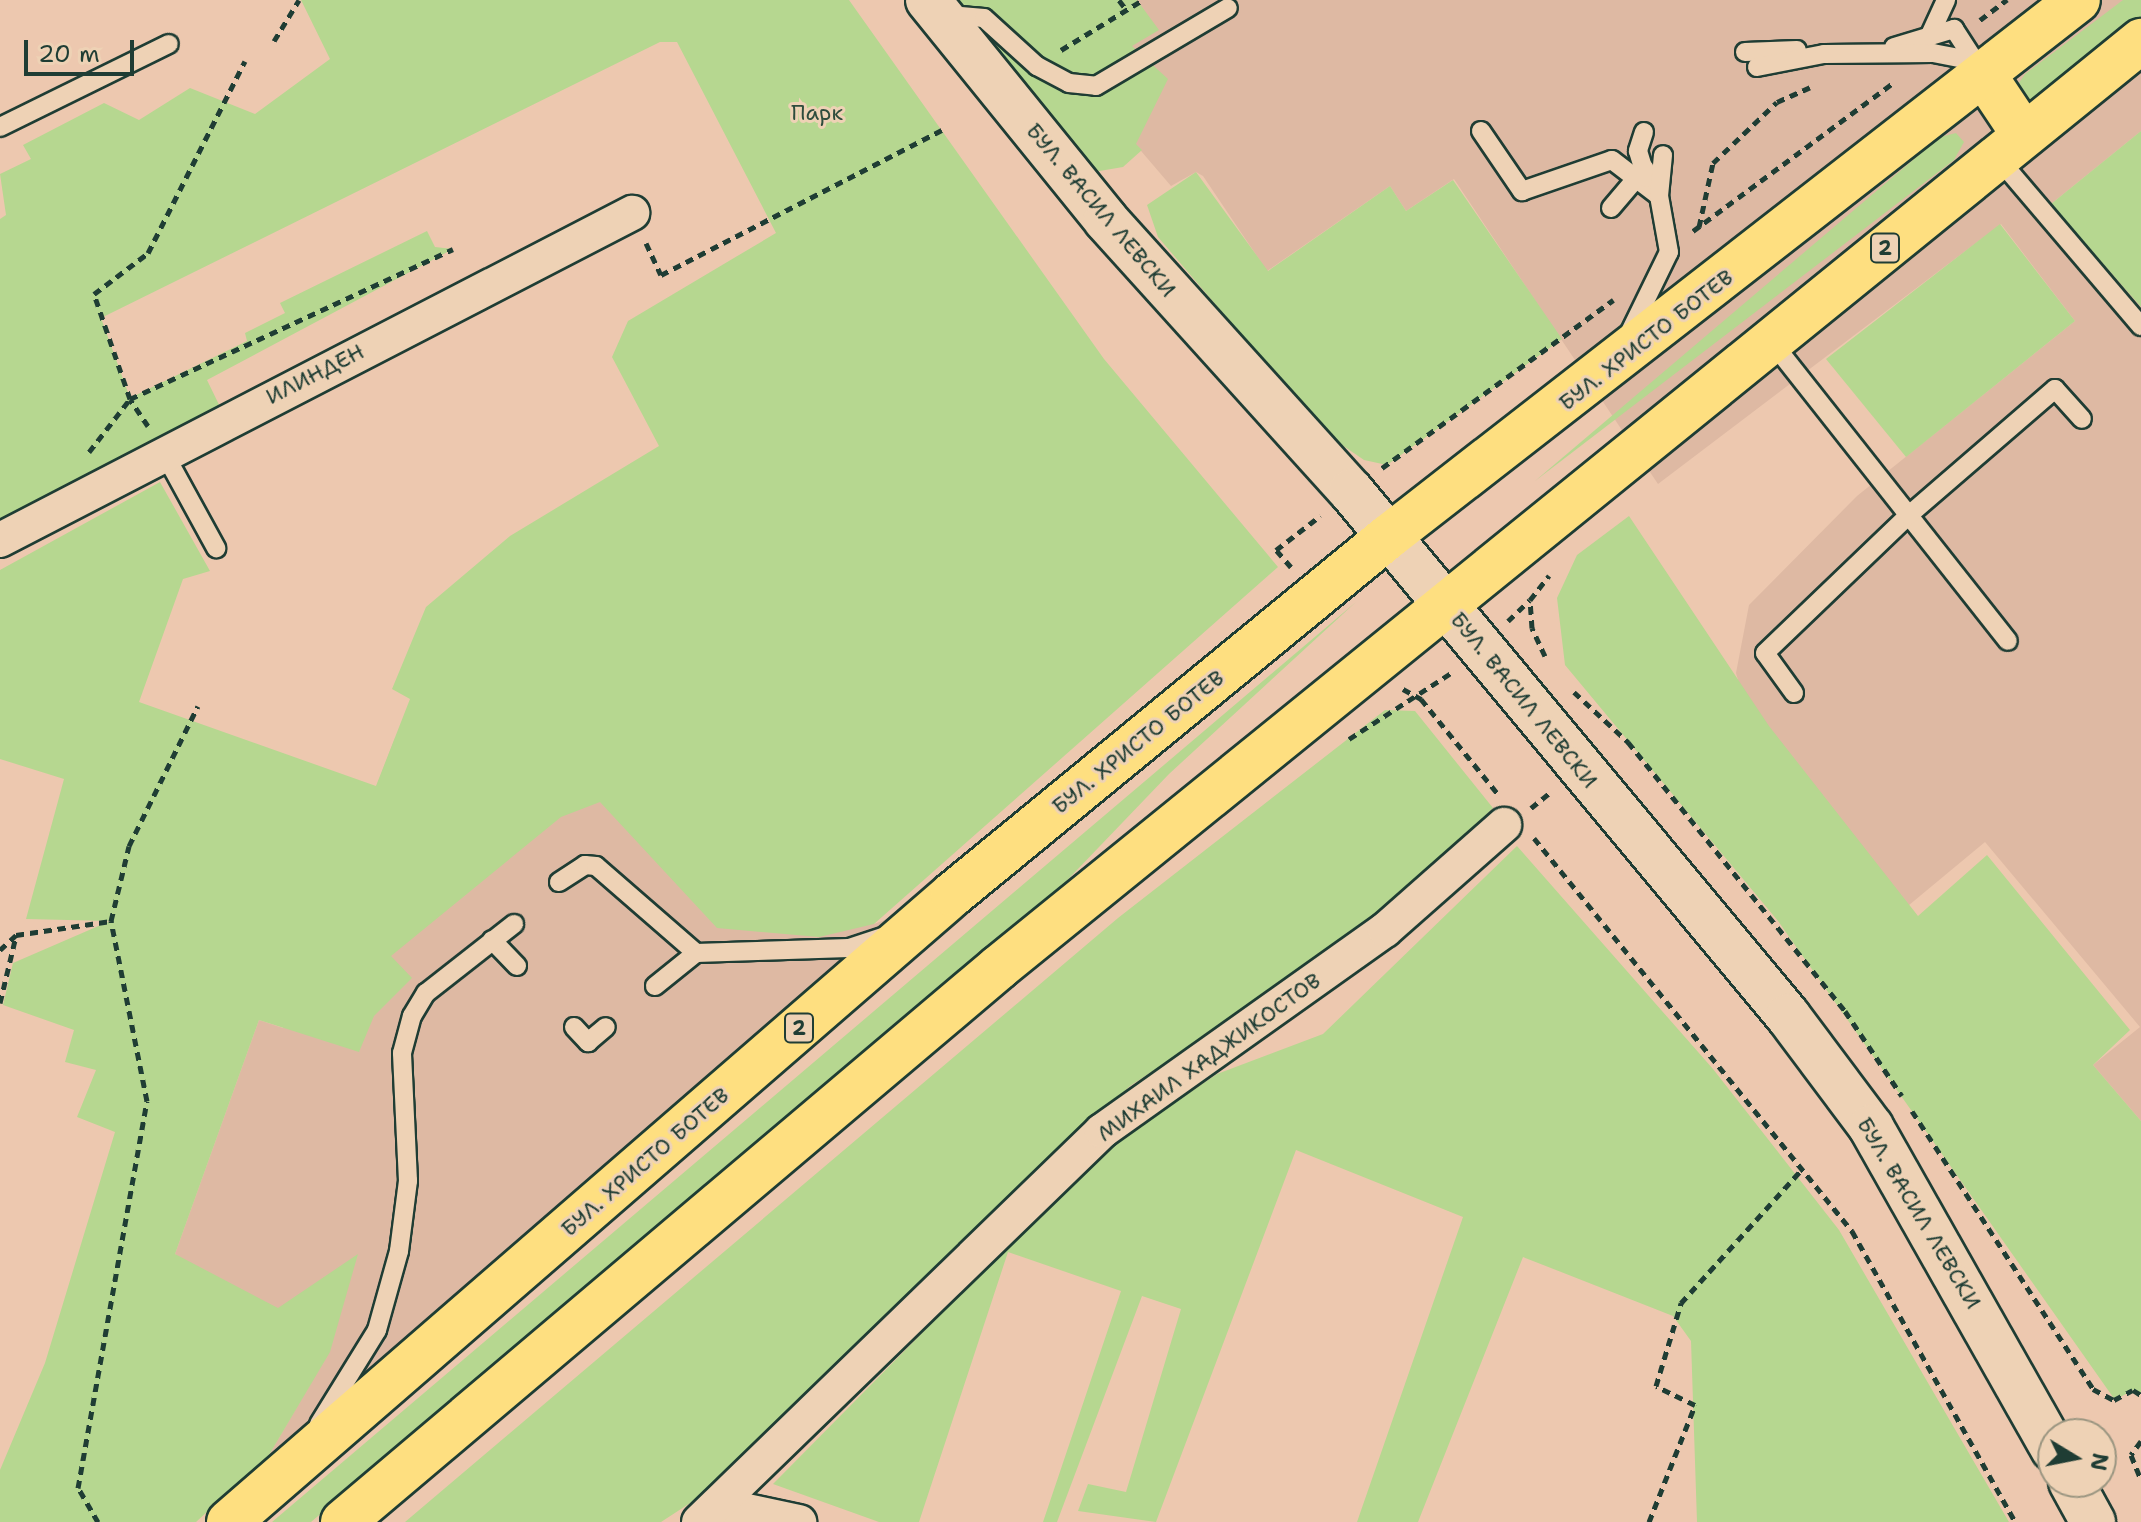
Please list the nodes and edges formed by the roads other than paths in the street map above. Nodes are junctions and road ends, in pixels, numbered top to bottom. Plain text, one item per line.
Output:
1 (1948, 0) edge
2 (2078, 0) edge
3 (933, 7) edge
4 (1228, 8) dead end
5 (1954, 29) junction
6 (1929, 37) junction
7 (2141, 41) edge
8 (169, 44) dead end
9 (1745, 52) dead end
10 (1870, 53) junction
11 (1824, 54) junction
12 (1757, 67) dead end
13 (1979, 68) junction
14 (0, 127) edge
15 (1481, 131) dead end
16 (1644, 132) dead end
17 (2010, 146) junction
18 (1648, 182) junction
19 (1611, 208) dead end
20 (632, 213) road end
21 (2141, 326) edge
22 (1771, 341) junction
23 (1613, 367) junction
24 (2082, 419) dead end
25 (163, 451) junction
26 (1909, 515) junction
27 (1388, 537) junction
28 (0, 540) edge
29 (216, 548) dead end
30 (1446, 604) junction
31 (2008, 641) dead end
32 (1794, 693) dead end
33 (1510, 821) road end
34 (559, 882) dead end
35 (953, 894) junction
36 (514, 924) dead end
37 (492, 940) junction
38 (696, 953) junction
39 (517, 966) dead end
40 (655, 986) dead end
41 (574, 1027) dead end
42 (606, 1027) dead end
43 (2037, 1421) edge
44 (290, 1470) junction
45 (2080, 1498) edge
46 (711, 1514) edge
47 (229, 1522) edge
48 (343, 1522) edge
49 (799, 1522) edge
50 (2093, 1522) edge

1 - 5 lane
1 - 6 lane
2 - 13 highway, БУЛ. ХРИСТО БОТЕВ / 2
3 - 4 lane
3 - 27 main road, БУЛ. ВАСИЛ ЛЕВСКИ
5 - 6 lane
5 - 13 lane
6 - 10 lane
7 - 17 highway, 2
8 - 14 lane
9 - 11 lane
10 - 11 lane
10 - 13 lane
11 - 12 lane
13 - 17 highway
13 - 23 highway, БУЛ. ХРИСТО БОТЕВ / 2
15 - 18 lane
16 - 18 lane
17 - 21 lane
17 - 22 highway, 2
18 - 18 lane
18 - 19 lane
18 - 23 lane
20 - 25 street, ИЛИНДЕН
22 - 26 lane
22 - 30 highway, 2
23 - 27 highway, БУЛ. ХРИСТО БОТЕВ / 2
24 - 26 lane
25 - 28 street, ИЛИНДЕН
25 - 29 lane
26 - 31 lane
26 - 32 lane
27 - 30 main road, БУЛ. ВАСИЛ ЛЕВСКИ
27 - 35 highway, БУЛ. ХРИСТО БОТЕВ / 2
30 - 43 main road, БУЛ. ВАСИЛ ЛЕВСКИ
30 - 48 highway, 2
33 - 46 street, МИХАИЛ ХАДЖИКОСТОВ
34 - 38 lane
35 - 38 lane
35 - 44 highway, БУЛ. ХРИСТО БОТЕВ / 2
36 - 37 lane
37 - 39 lane
37 - 44 lane
38 - 40 lane
41 - 42 lane
44 - 47 highway, БУЛ. ХРИСТО БОТЕВ / 2
45 - 50 main road
46 - 49 street, МИХАИЛ ХАДЖИКОСТОВ

